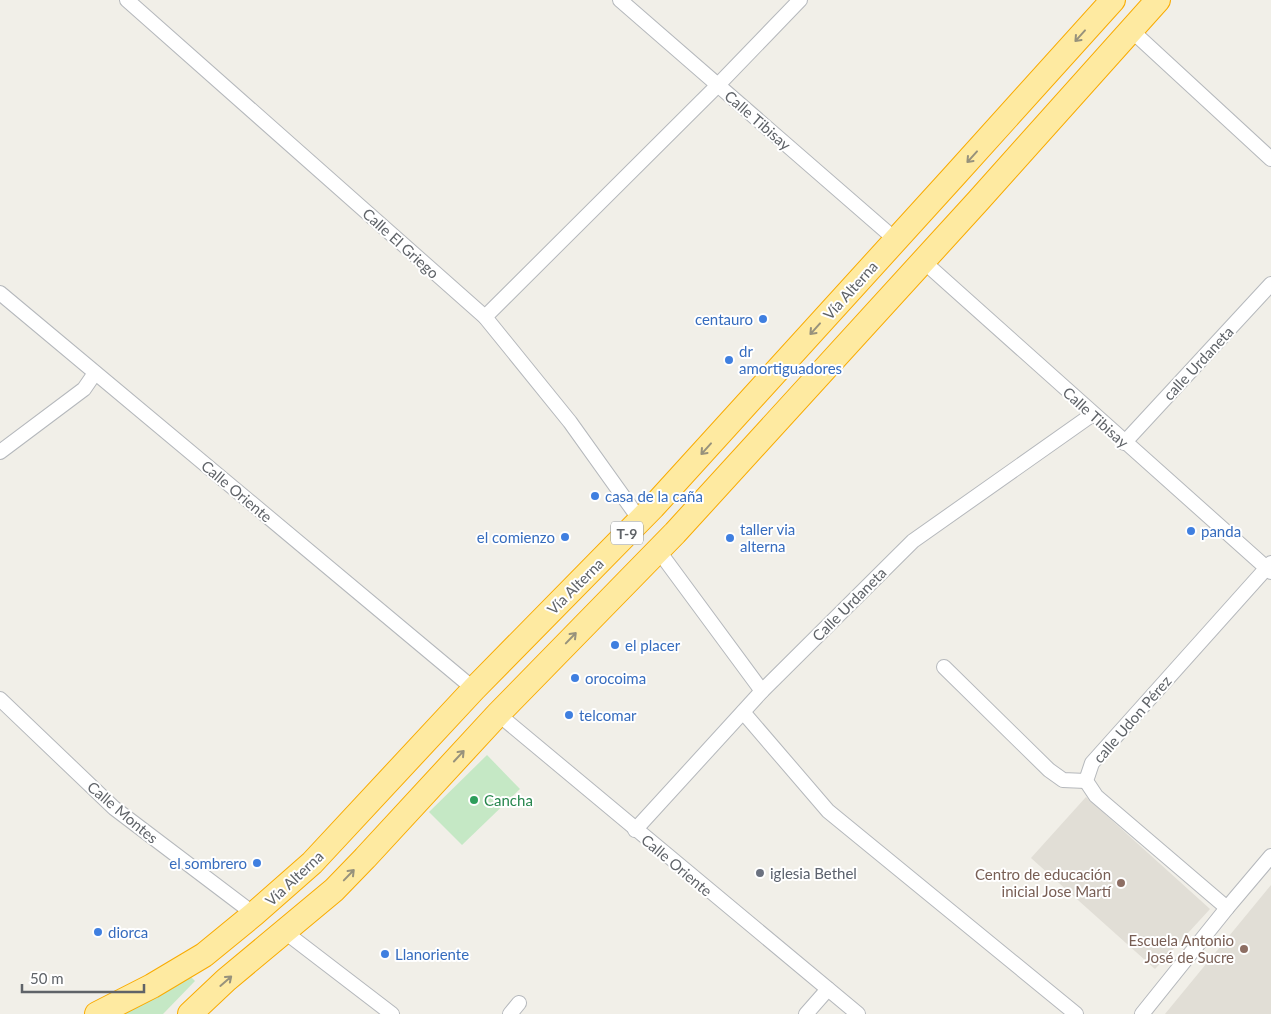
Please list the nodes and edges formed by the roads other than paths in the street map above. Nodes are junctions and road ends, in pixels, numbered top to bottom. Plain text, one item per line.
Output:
1 (127, 0) edge
2 (620, 0) edge
3 (800, 0) edge
4 (1158, 0) edge
5 (1106, 2) edge
6 (1131, 30) junction
7 (717, 86) junction
8 (1271, 159) edge
9 (896, 240) junction
10 (922, 261) junction
11 (1271, 284) edge
12 (0, 293) edge
13 (484, 317) junction
14 (95, 373) junction
15 (1093, 414) junction
16 (1124, 442) junction
17 (0, 452) edge
18 (640, 520) junction
19 (658, 550) junction
20 (1269, 568) edge
21 (944, 667) dead end
22 (474, 688) junction
23 (762, 691) junction
24 (0, 699) edge
25 (743, 712) junction
26 (498, 714) junction
27 (1086, 781) junction
28 (635, 830) junction
29 (1271, 856) edge
30 (1227, 908) junction
31 (254, 914) junction
32 (285, 932) junction
33 (828, 989) junction
34 (519, 1003) dead end
35 (97, 1014) edge
36 (190, 1014) edge
37 (392, 1014) edge
38 (510, 1014) edge
39 (806, 1014) edge
40 (858, 1014) edge
41 (1076, 1014) edge
42 (1142, 1014) edge

1 - 13 street, Calle El Griego
2 - 7 street, Calle Tibisay
3 - 7 street
4 - 6 highway, T-9
5 -> 9 highway, Vía Alterna / T-9
6 - 8 street
6 - 10 highway, T-9
7 - 9 street, Calle Tibisay
7 - 13 street
9 -> 18 highway, Vía Alterna / T-9
10 - 15 street, Calle Tibisay
10 - 19 highway, T-9
11 - 16 street, calle Urdaneta
12 - 14 street, Calle Oriente
13 - 18 street, Calle El Griego
14 - 17 street
14 - 22 street, Calle Oriente
15 - 16 street, Calle Tibisay
15 - 23 street, Calle Urdaneta
16 - 20 street, Calle Tibisay
18 - 22 highway, Vía Alterna / T-9
19 - 23 street
26 -> 19 highway, T-9
20 - 27 street, calle Udon Pérez
21 - 27 street
22 - 31 highway, Vía Alterna / T-9
23 - 25 street, Calle Urdaneta
24 - 31 street, Calle Montes
25 - 28 street, Calle Urdaneta
25 - 41 street
26 - 28 street, Calle Oriente
32 -> 26 highway, T-9
27 - 30 street, calle Udon Pérez
28 - 33 street, Calle Oriente
29 - 30 street
30 - 42 street
31 - 35 highway, Vía Alterna / T-9
36 -> 32 highway, T-9
32 - 37 street
33 - 39 street
33 - 40 street, Calle Oriente
34 - 38 street

